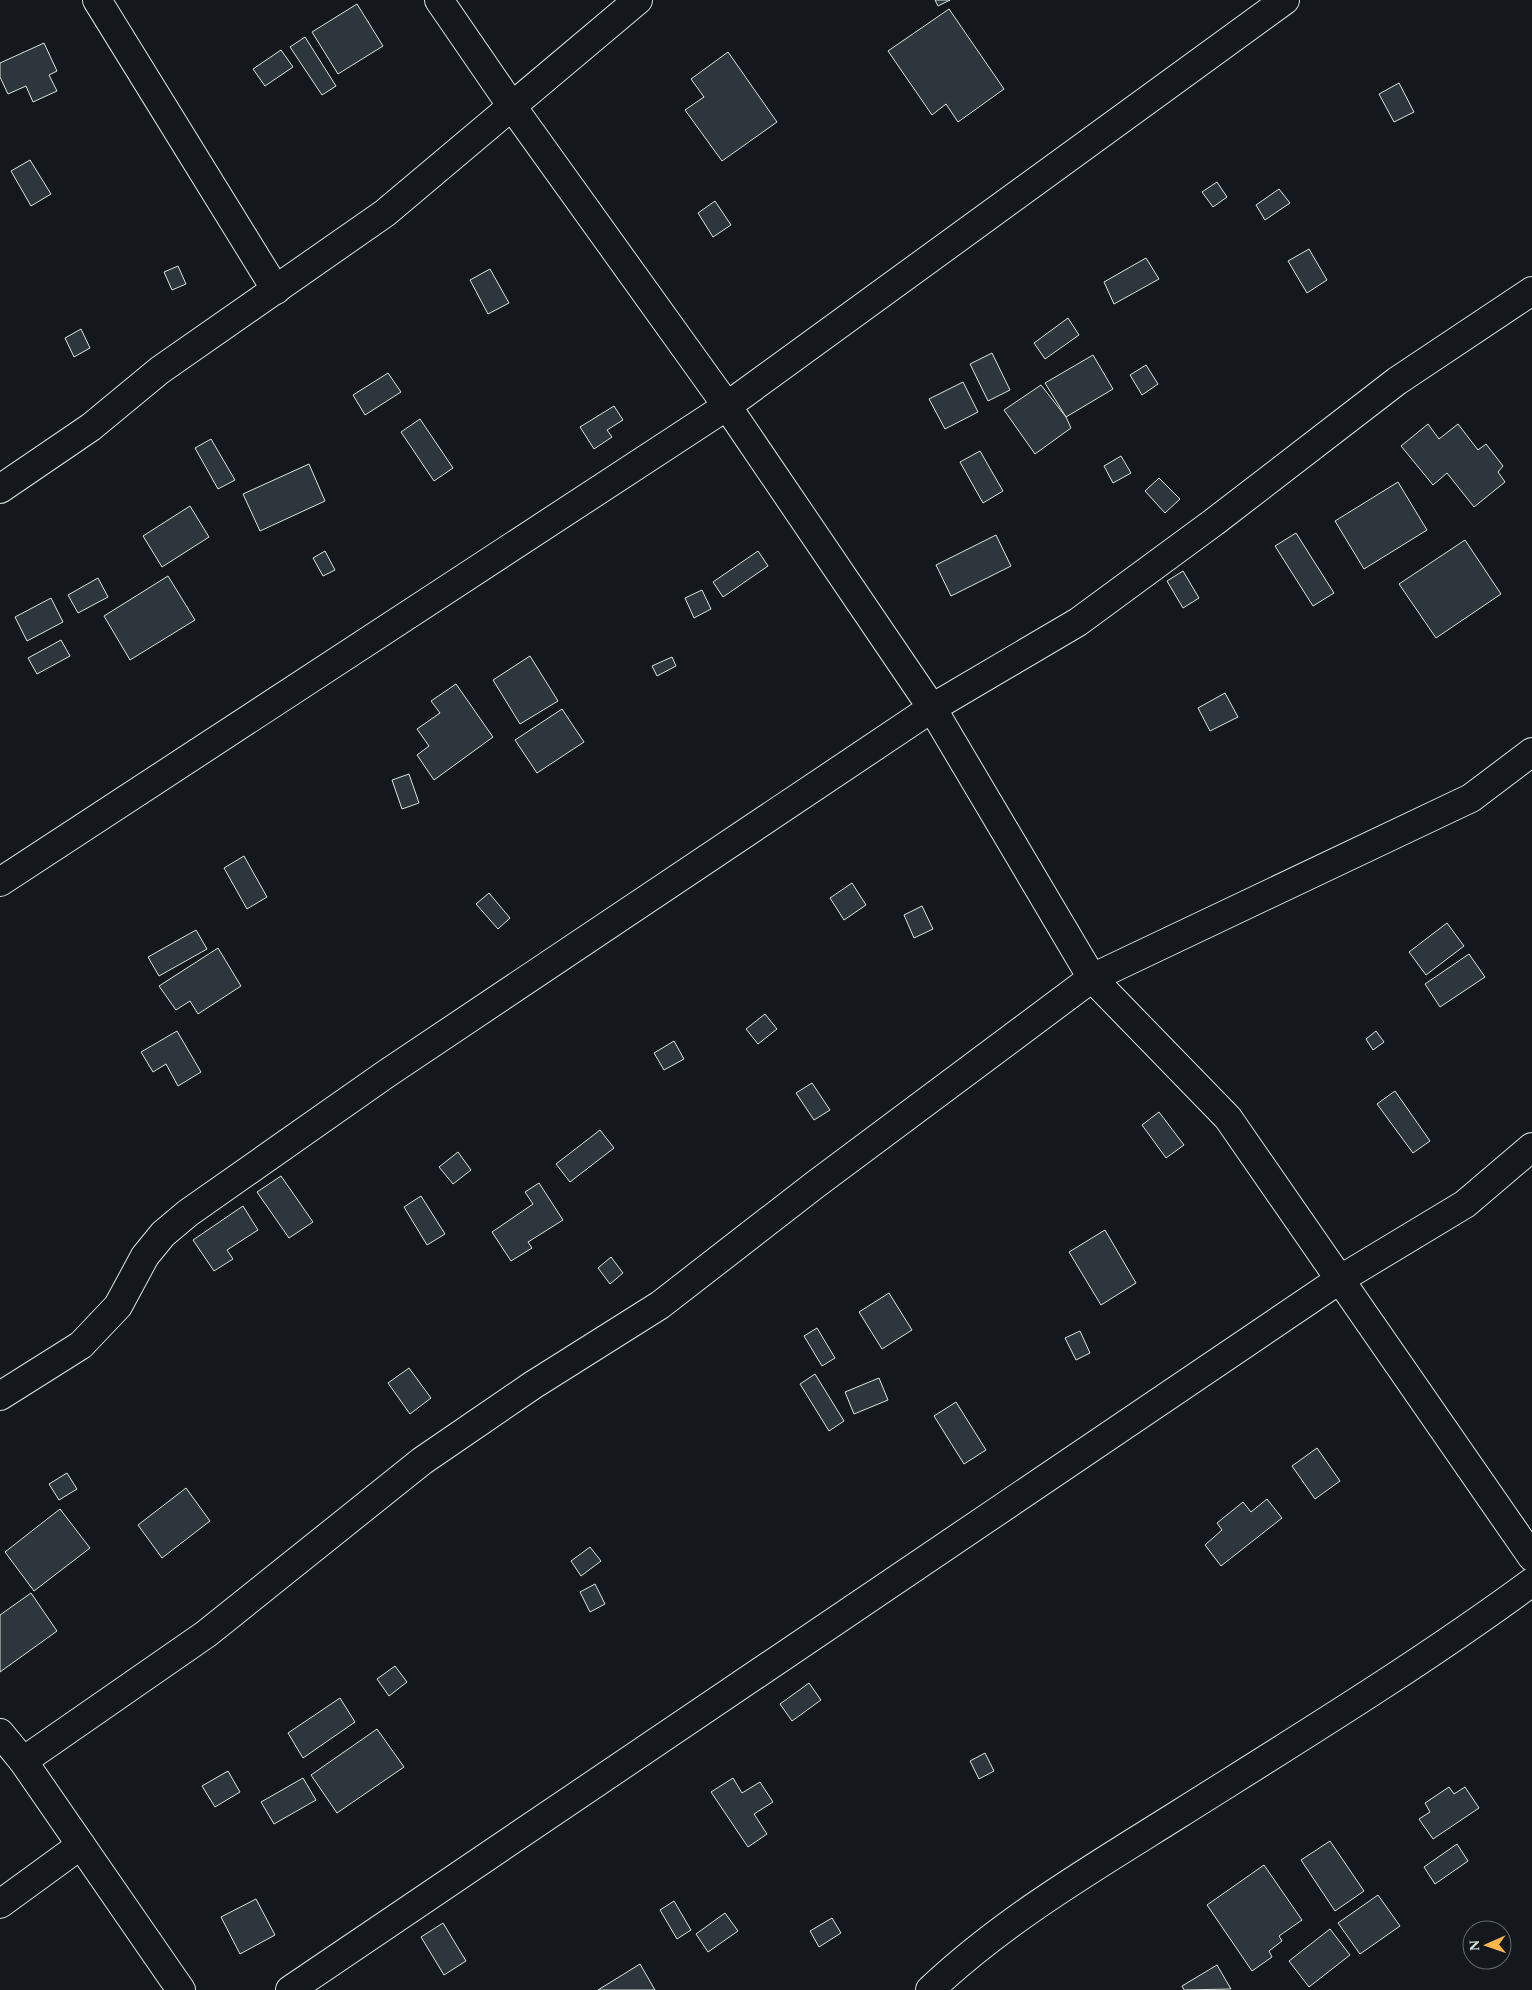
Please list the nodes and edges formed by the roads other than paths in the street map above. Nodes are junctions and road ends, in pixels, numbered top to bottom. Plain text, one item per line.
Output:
1 (97, 0) edge
2 (439, 0) edge
3 (638, 0) edge
4 (1285, 0) edge
5 (512, 105) junction
6 (276, 290) junction
7 (1532, 291) edge
8 (727, 406) junction
9 (0, 488) edge
10 (932, 708) junction
11 (1532, 752) edge
12 (0, 882) edge
13 (1092, 978) junction
14 (1532, 1147) edge
15 (1339, 1280) junction
16 (0, 1396) edge
17 (1532, 1557) edge
18 (1532, 1582) edge
19 (0, 1733) edge
20 (23, 1761) junction
21 (81, 1845) junction
22 (0, 1904) edge
23 (180, 1990) edge
24 (290, 1990) edge
25 (930, 1990) edge

1 - 6 street
2 - 5 street
3 - 5 street
4 - 8 street
5 - 6 street
5 - 8 street
6 - 9 street
7 - 10 street
8 - 10 street
8 - 12 street
10 - 13 street
10 - 16 street
11 - 13 street
13 - 15 street
13 - 20 street
14 - 15 street
15 - 17 street
15 - 24 street
18 - 25 street
19 - 20 street
20 - 21 street
21 - 22 street
21 - 23 street

